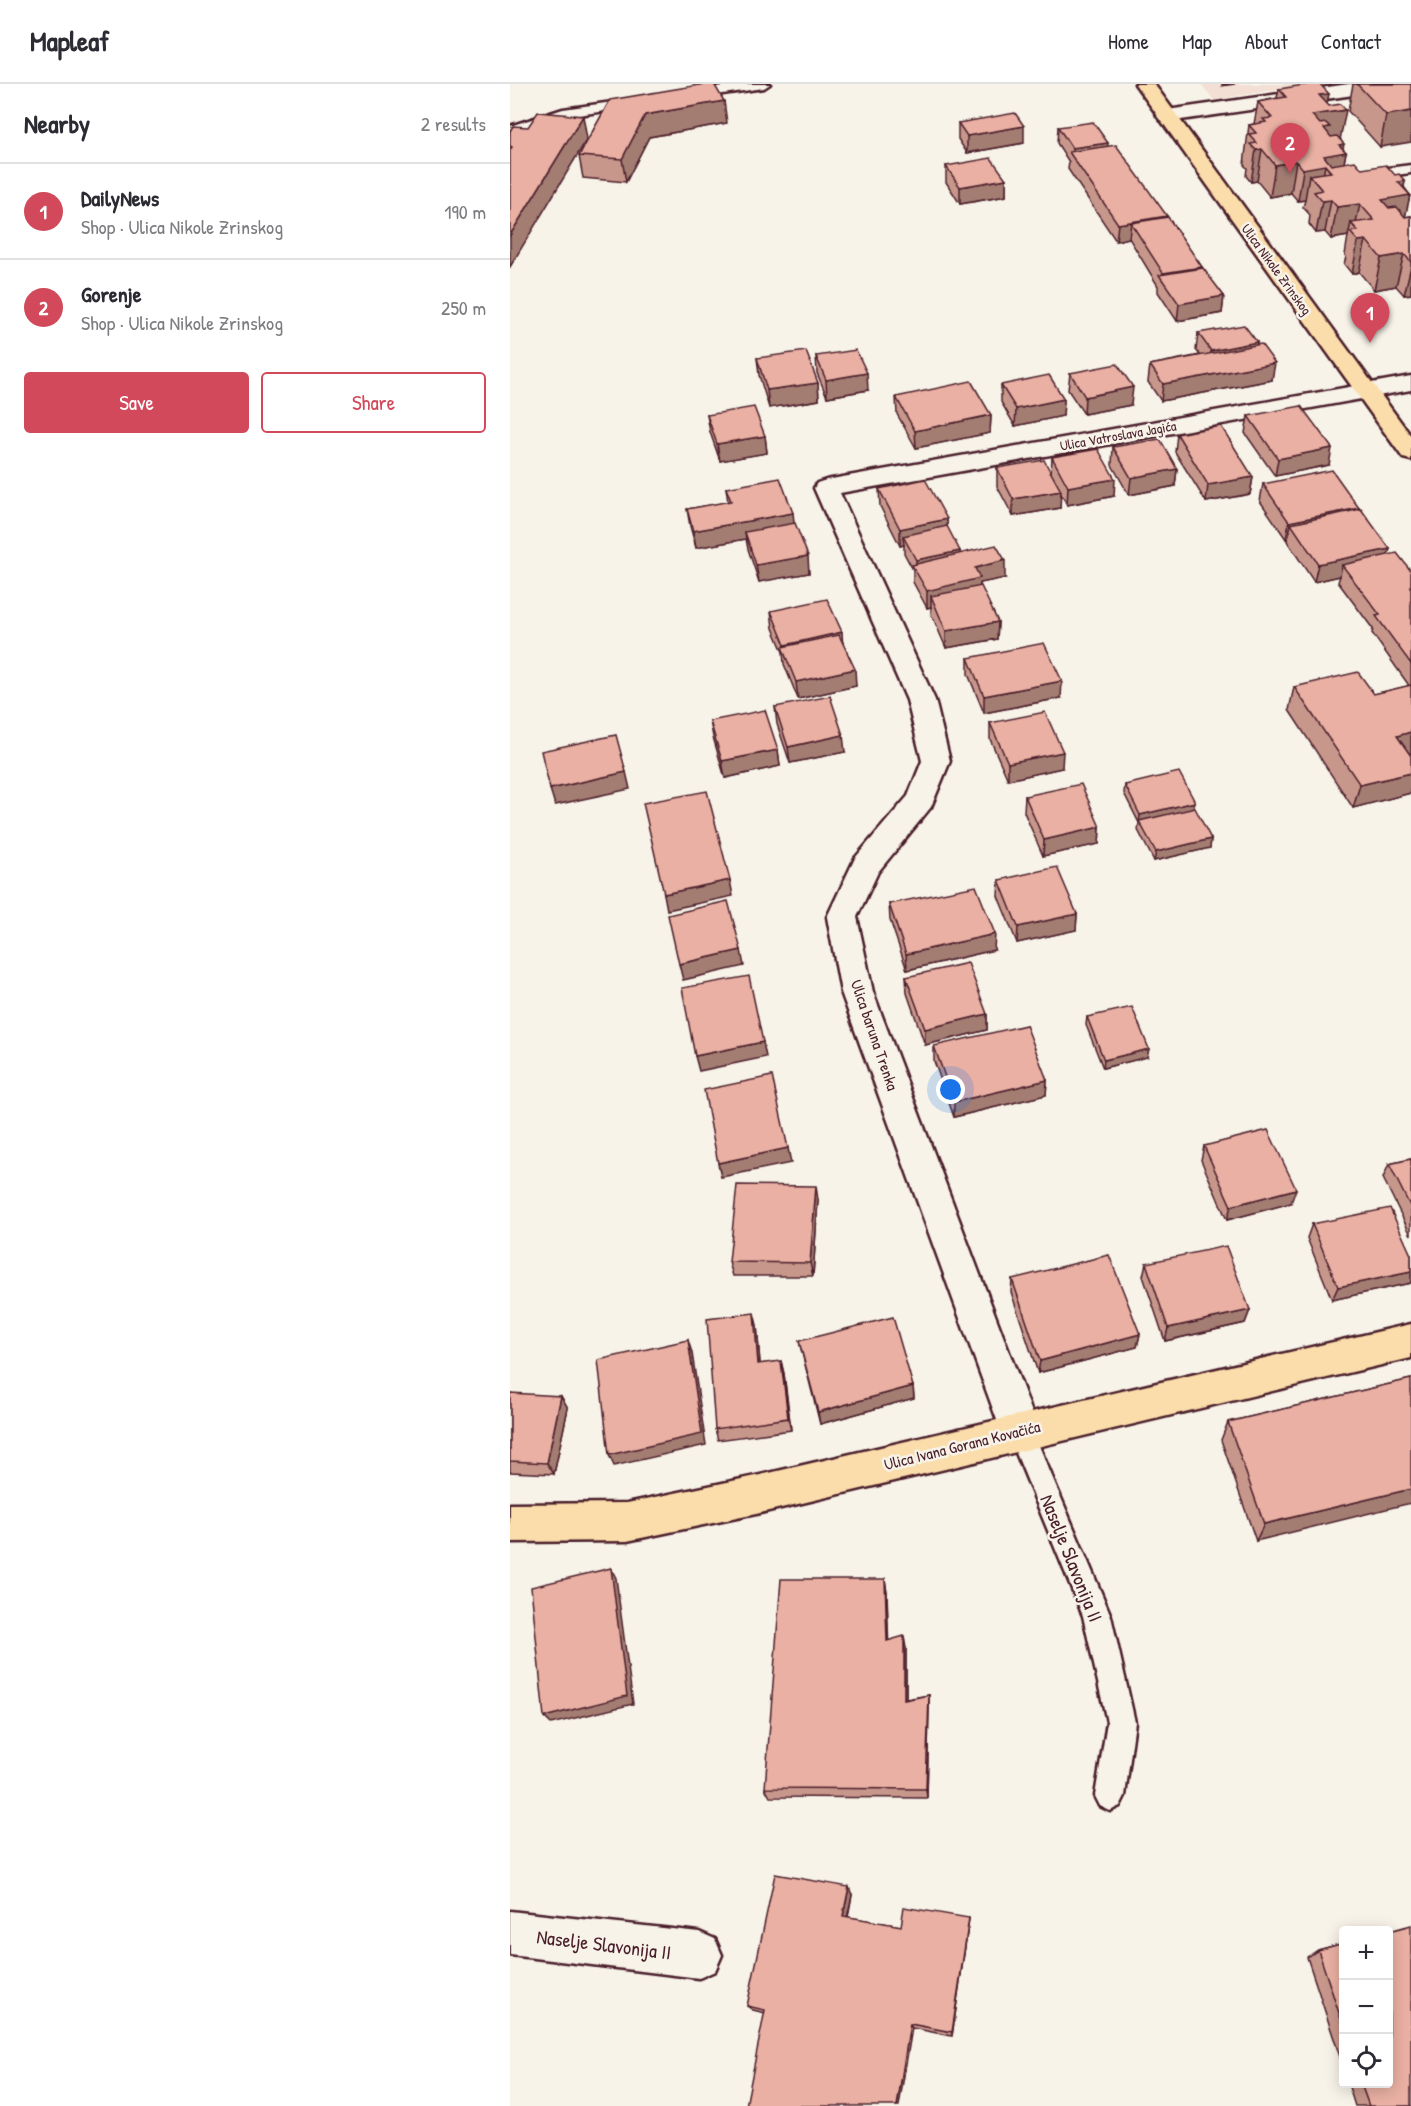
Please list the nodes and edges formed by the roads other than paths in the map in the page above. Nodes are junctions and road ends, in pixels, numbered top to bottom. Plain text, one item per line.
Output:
1 (764, 84) edge
2 (1144, 84) edge
3 (1388, 84) edge
4 (672, 98) edge
5 (649, 101) edge
6 (1167, 116) junction
7 (510, 130) edge
8 (1411, 170) edge
9 (1380, 173) edge
10 (1411, 383) edge
11 (1365, 392) junction
12 (1411, 453) edge
13 (826, 488) joint
14 (1411, 1341) edge
15 (1020, 1431) junction
16 (510, 1523) edge
17 (1110, 1796) dead end
18 (510, 1933) edge
19 (699, 1955) dead end

1 - 4 lane
2 - 6 main road, Ulica Nikole Zrinskog
3 - 6 street
5 - 7 lane
6 - 11 main road, Ulica Nikole Zrinskog
8 - 9 lane
10 - 11 street, Ulica Vatroslava Jagića
11 - 12 main road, Ulica Nikole Zrinskog
11 - 13 street, Ulica Vatroslava Jagića
13 - 15 street, Ulica baruna Trenka
14 - 15 main road, Ulica Ivana Gorana Kovačića
15 - 16 main road, Ulica Ivana Gorana Kovačića
15 - 17 lane, Naselje Slavonija II
18 - 19 street, Naselje Slavonija II

